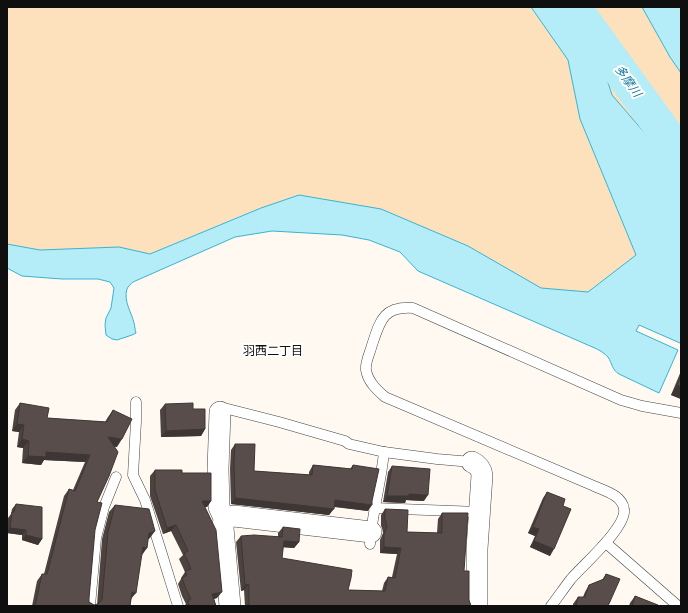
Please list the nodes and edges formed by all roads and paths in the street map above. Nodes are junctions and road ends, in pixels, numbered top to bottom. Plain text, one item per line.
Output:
1 (136, 402) dead end
2 (220, 412) joint
3 (681, 413) edge
4 (384, 452) junction
5 (472, 462) joint
6 (116, 477) dead end
7 (374, 508) junction
8 (479, 512) junction
9 (224, 518) junction
10 (370, 538) joint
11 (606, 543) junction
12 (90, 606) edge
13 (178, 606) edge
14 (230, 606) edge
15 (477, 606) edge
16 (551, 606) edge
17 (678, 606) edge

1 - 13 lane
2 - 4 lane
2 - 9 street
3 - 11 lane
4 - 5 lane
4 - 7 lane
5 - 8 street
6 - 12 lane
7 - 8 lane
7 - 10 lane
8 - 15 street
9 - 10 street
9 - 14 street
11 - 16 lane
11 - 17 lane

